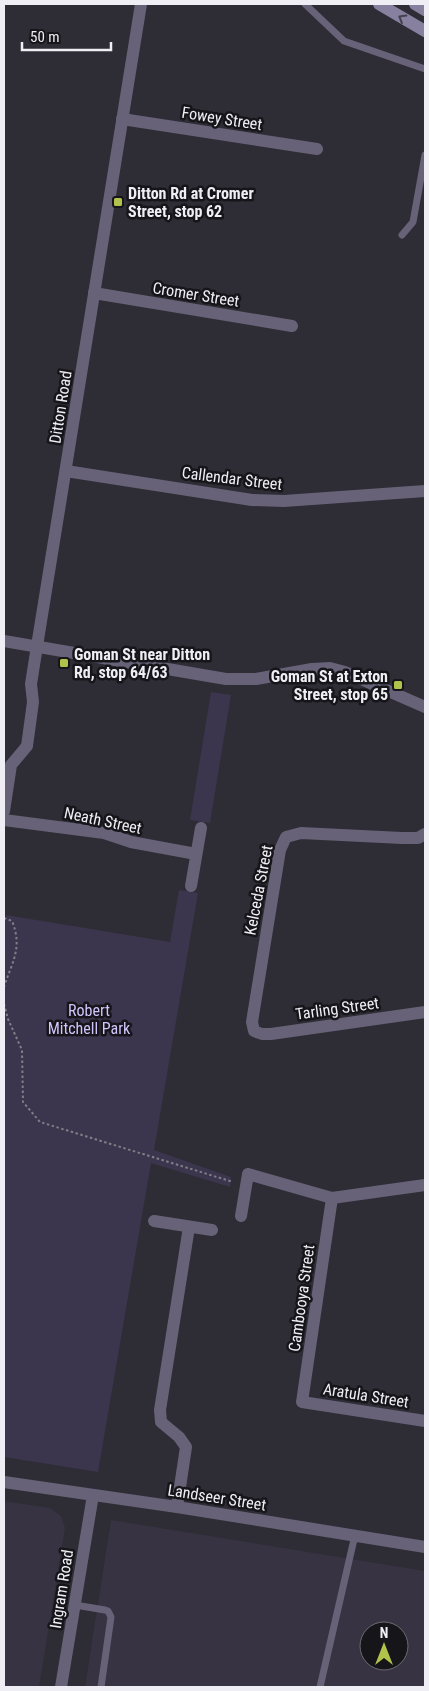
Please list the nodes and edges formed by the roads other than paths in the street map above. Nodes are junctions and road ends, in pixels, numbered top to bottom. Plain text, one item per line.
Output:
1 (142, 4) edge
2 (305, 4) edge
3 (380, 4) edge
4 (416, 4) edge
5 (425, 10) edge
6 (425, 32) edge
7 (425, 69) edge
8 (122, 119) junction
9 (317, 149) dead end
10 (425, 155) edge
11 (402, 235) dead end
12 (94, 293) junction
13 (292, 326) dead end
14 (66, 471) junction
15 (425, 490) edge
16 (4, 641) edge
17 (36, 646) junction
18 (425, 707) edge
19 (4, 811) edge
20 (4, 820) edge
21 (200, 828) dead end
22 (425, 834) edge
23 (196, 854) junction
24 (191, 886) dead end
25 (425, 1012) edge
26 (254, 1031) joint
27 (425, 1185) edge
28 (332, 1198) junction
29 (241, 1216) dead end
30 (154, 1221) dead end
31 (189, 1227) junction
32 (212, 1230) dead end
33 (302, 1402) joint
34 (425, 1421) edge
35 (4, 1482) edge
36 (93, 1495) junction
37 (177, 1507) junction
38 (354, 1535) junction
39 (425, 1547) edge
40 (74, 1605) junction
41 (61, 1687) edge
42 (101, 1687) edge
43 (320, 1687) edge

1 - 8 street, Ditton Road
2 - 7 lane
6 -> 3 main road
4 - 5 main road
8 - 9 street, Fowey Street
8 - 12 street, Ditton Road
10 - 11 lane
12 - 13 street, Cromer Street
12 - 14 street, Ditton Road
14 - 15 street, Callendar Street
14 - 17 street, Ditton Road
16 - 17 street
17 - 18 street
17 - 19 street, Ditton Road
20 - 23 street, Neath Street
21 - 23 street
22 - 26 street, Kelceda Street
23 - 24 street
25 - 26 street, Tarling Street
27 - 28 street
28 - 29 street
28 - 33 street, Cambooya Street
30 - 31 street
31 - 32 street
31 - 37 street
33 - 34 street, Aratula Street
35 - 36 street, Landseer Street
36 - 37 street, Landseer Street
36 - 40 street, Ingram Road
37 - 38 street, Landseer Street
38 - 39 street, Landseer Street
38 - 43 lane
40 - 41 street, Ingram Road
40 - 42 lane

